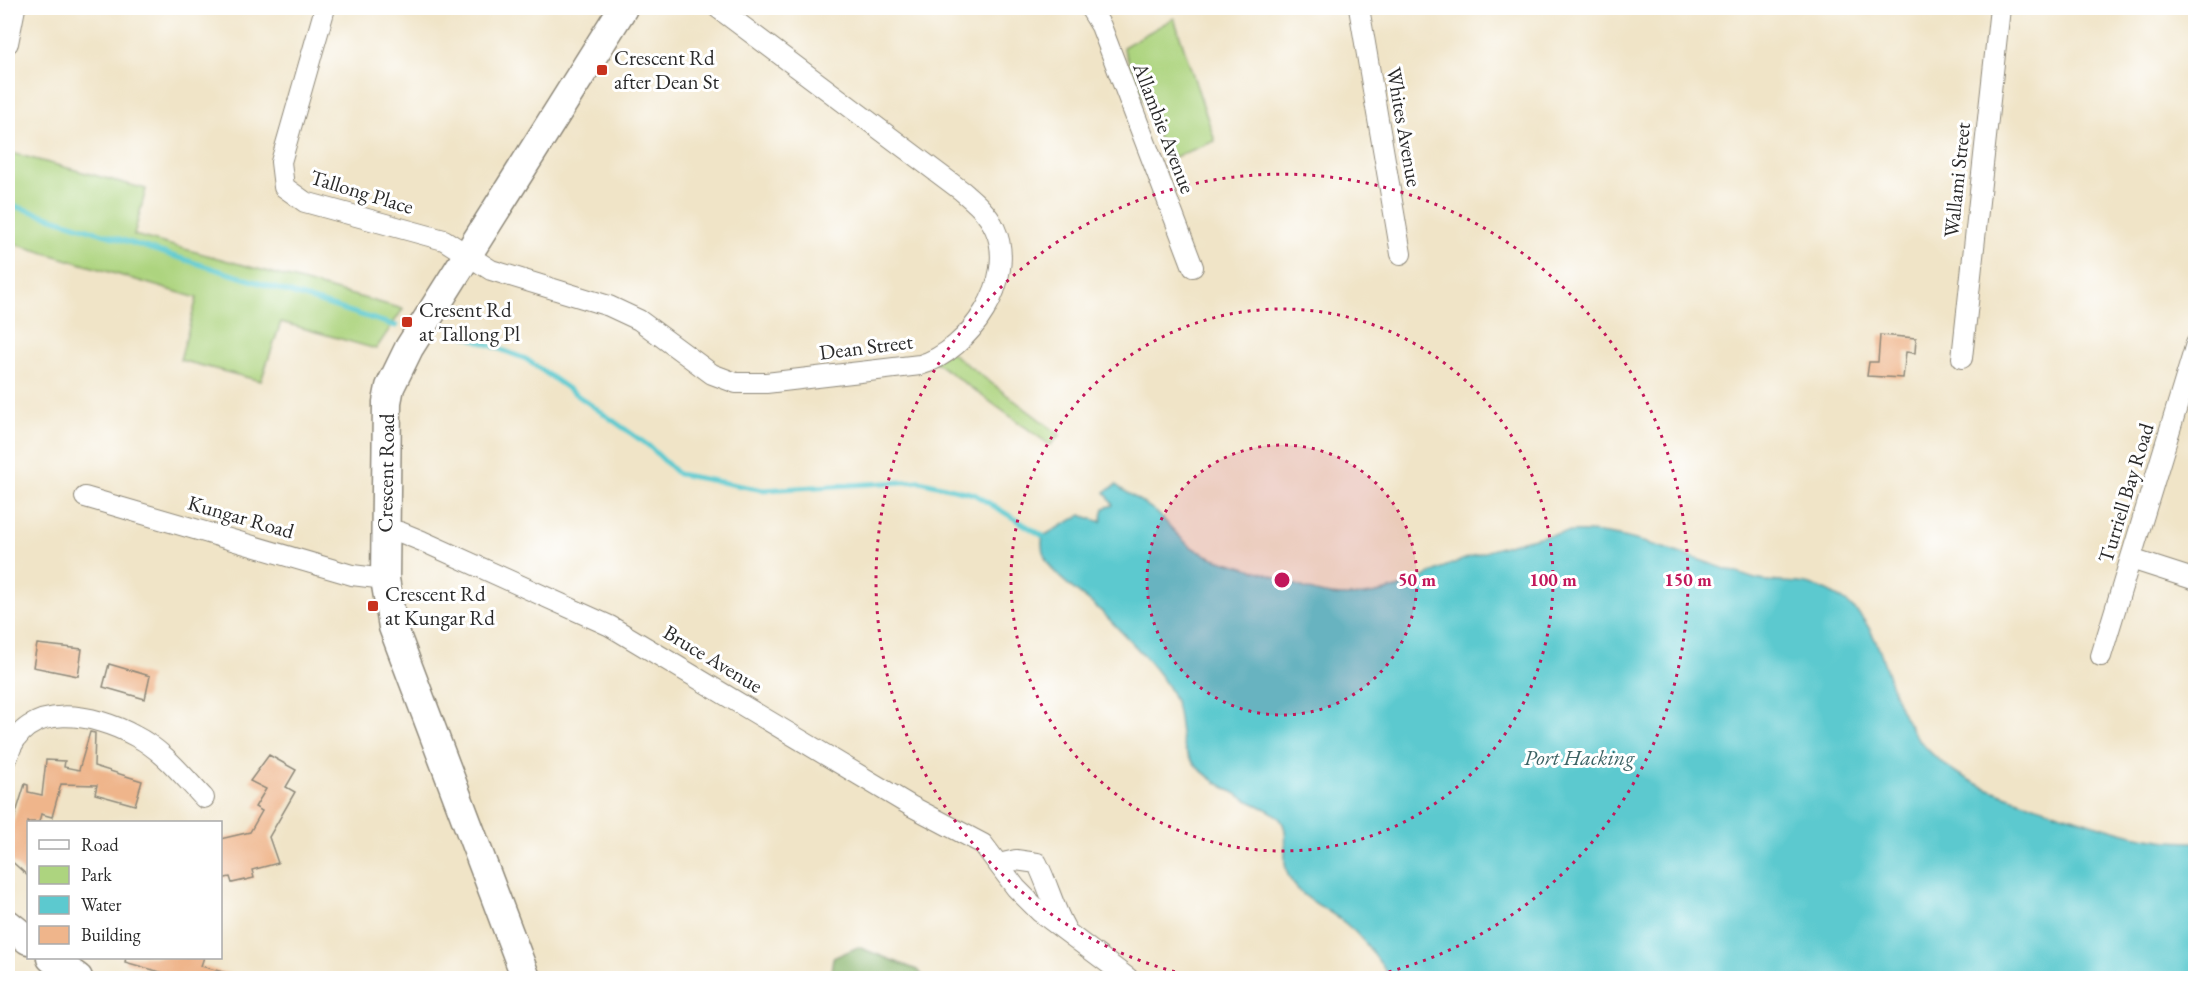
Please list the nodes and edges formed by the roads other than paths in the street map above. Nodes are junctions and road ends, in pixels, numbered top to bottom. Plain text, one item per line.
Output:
1 (15, 8) edge
2 (325, 8) edge
3 (623, 8) edge
4 (718, 8) edge
5 (1090, 8) edge
6 (1359, 8) edge
7 (2000, 8) edge
8 (8, 43) edge
9 (1401, 254) dead end
10 (467, 255) junction
11 (1192, 267) dead end
12 (2196, 345) edge
13 (1962, 358) dead end
14 (86, 497) dead end
15 (384, 529) junction
16 (2131, 559) junction
17 (385, 579) junction
18 (2196, 580) edge
19 (2101, 656) dead end
20 (8, 756) edge
21 (204, 798) dead end
22 (999, 864) junction
23 (8, 924) edge
24 (1068, 933) junction
25 (27, 939) edge
26 (54, 959) edge
27 (78, 978) edge
28 (526, 978) edge
29 (1128, 978) edge

1 - 8 street
2 - 10 street, Tallong Place
3 - 10 street, Crescent Road
4 - 10 street, Dean Street
5 - 11 street, Allambie Avenue
6 - 9 street, Whites Avenue
7 - 13 street, Wallami Street
10 - 15 street, Crescent Road
12 - 16 street, Turriell Bay Road
14 - 17 street, Kungar Road
15 - 17 street, Crescent Road
15 - 22 street, Bruce Avenue
16 - 18 street
16 - 19 street, Turriell Bay Road
17 - 28 street, Crescent Road
20 - 21 street
22 - 24 street, Bruce Avenue
22 - 24 street, Bruce Avenue
23 - 25 street
24 - 29 street, Bruce Avenue
26 - 27 street

